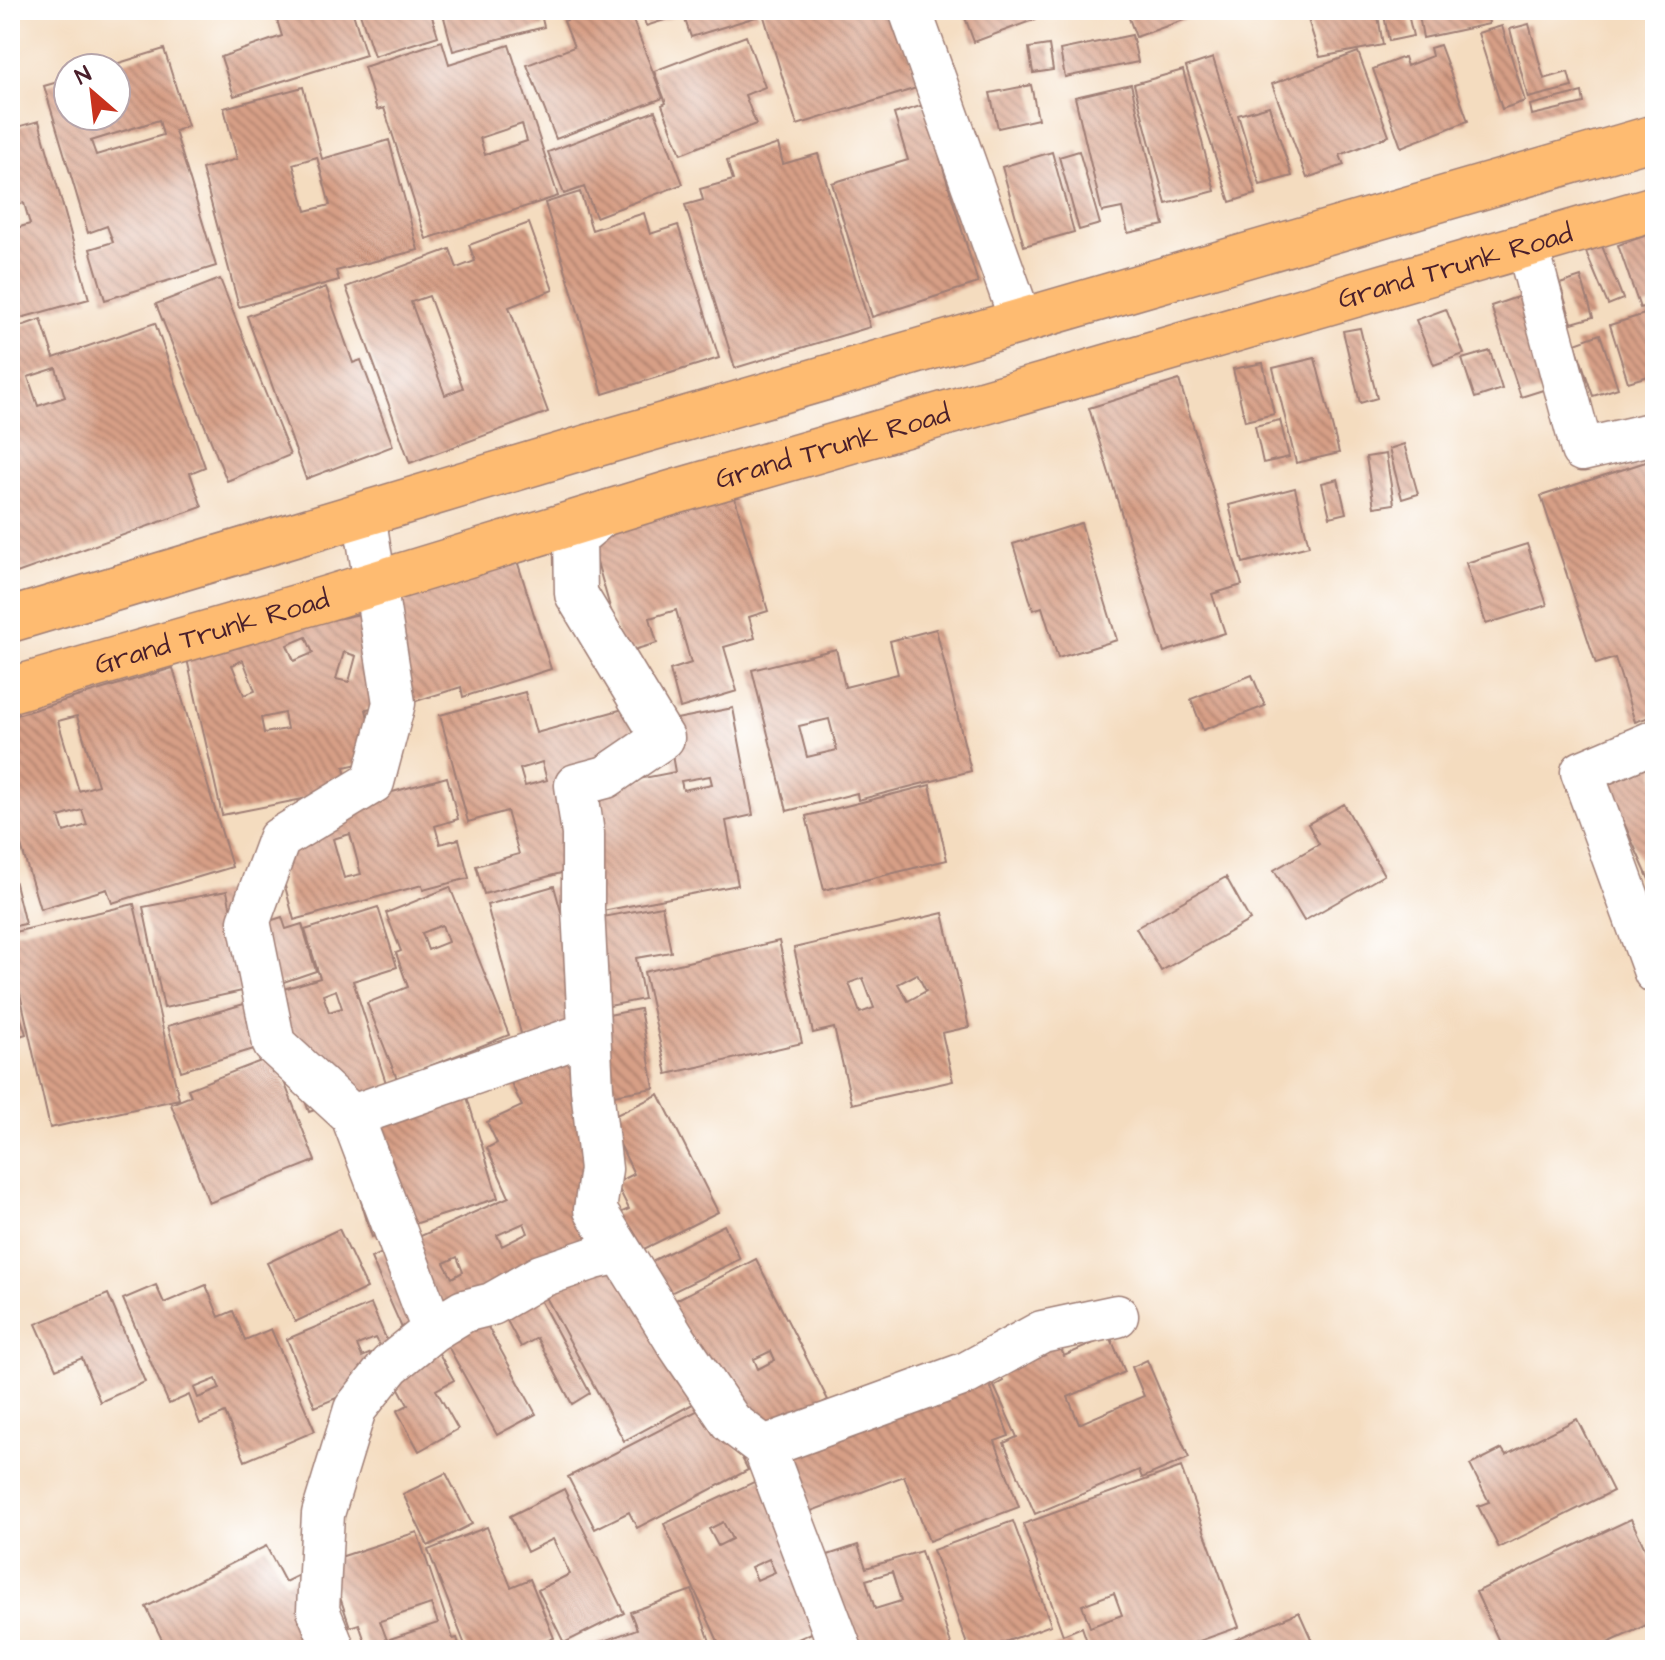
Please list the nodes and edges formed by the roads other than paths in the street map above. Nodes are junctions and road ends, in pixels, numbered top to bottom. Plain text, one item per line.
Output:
1 (910, 10) edge
2 (1655, 137) edge
3 (1655, 208) edge
4 (1527, 245) junction
5 (1021, 321) junction
6 (1655, 433) edge
7 (606, 512) junction
8 (364, 514) junction
9 (375, 584) junction
10 (10, 620) edge
11 (10, 690) edge
12 (1655, 741) edge
13 (1645, 914) edge
14 (1655, 972) edge
15 (589, 1033) junction
16 (352, 1116) junction
17 (619, 1252) junction
18 (1117, 1316) dead end
19 (433, 1330) junction
20 (764, 1447) junction
21 (334, 1650) edge
22 (841, 1650) edge

1 - 5 street
2 - 5 highway
3 - 4 highway, Grand Trunk Road
4 - 6 street
4 - 7 highway, Grand Trunk Road
5 - 8 highway
7 - 9 highway, Grand Trunk Road
7 - 15 street
8 - 9 street
8 - 10 highway
9 - 11 highway, Grand Trunk Road
9 - 16 street
12 - 13 street
13 - 14 street
15 - 16 street
15 - 17 street
16 - 19 street
17 - 19 street
17 - 20 street
18 - 20 street
19 - 21 street
20 - 22 street

